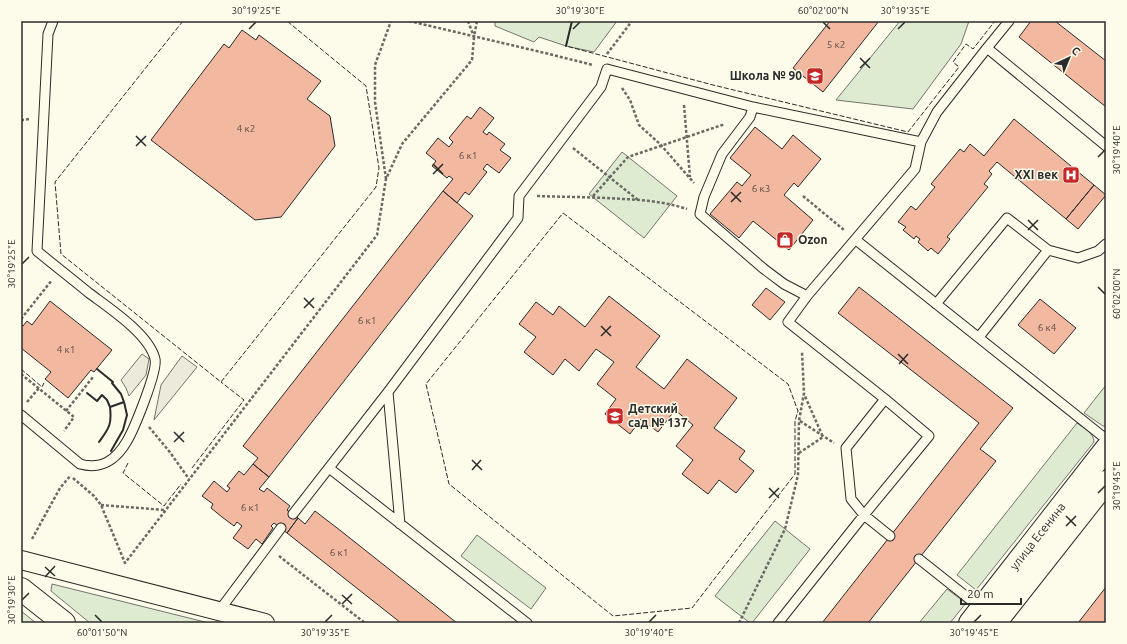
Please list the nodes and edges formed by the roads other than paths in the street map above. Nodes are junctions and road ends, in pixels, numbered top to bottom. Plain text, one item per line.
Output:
1 (53, 21) edge
2 (1009, 21) edge
3 (987, 48) junction
4 (753, 107) junction
5 (921, 142) junction
6 (1106, 146) edge
7 (856, 240) junction
8 (1106, 244) edge
9 (1048, 250) junction
10 (807, 296) junction
11 (936, 304) junction
12 (979, 337) junction
13 (388, 392) junction
14 (885, 399) junction
15 (23, 410) edge
16 (1106, 439) edge
17 (1106, 449) edge
18 (329, 468) junction
19 (1106, 482) edge
20 (293, 514) dead end
21 (864, 515) junction
22 (400, 524) junction
23 (281, 528) dead end
24 (890, 536) dead end
25 (919, 559) dead end
26 (21, 560) edge
27 (21, 589) edge
28 (219, 611) junction
29 (986, 619) edge
30 (64, 623) edge
31 (264, 623) edge
32 (527, 623) edge
33 (778, 623) edge

1 - 15 lane
2 - 3 lane
3 - 5 lane
3 - 6 lane
4 - 5 lane
4 - 10 lane
4 - 13 lane
5 - 7 lane
7 - 10 lane
7 - 11 lane
8 - 9 lane
9 - 11 lane
9 - 12 lane
10 - 14 lane
11 - 12 lane
12 - 16 lane
13 - 18 lane
13 - 22 lane
14 - 21 lane
14 - 21 lane
17 - 29 street, улица Есенина
18 - 20 lane
18 - 22 lane
19 - 29 street, улица Есенина
21 - 24 lane
21 - 33 lane
22 - 32 lane
23 - 28 lane
25 - 29 lane
26 - 28 street
27 - 30 street
28 - 31 street

